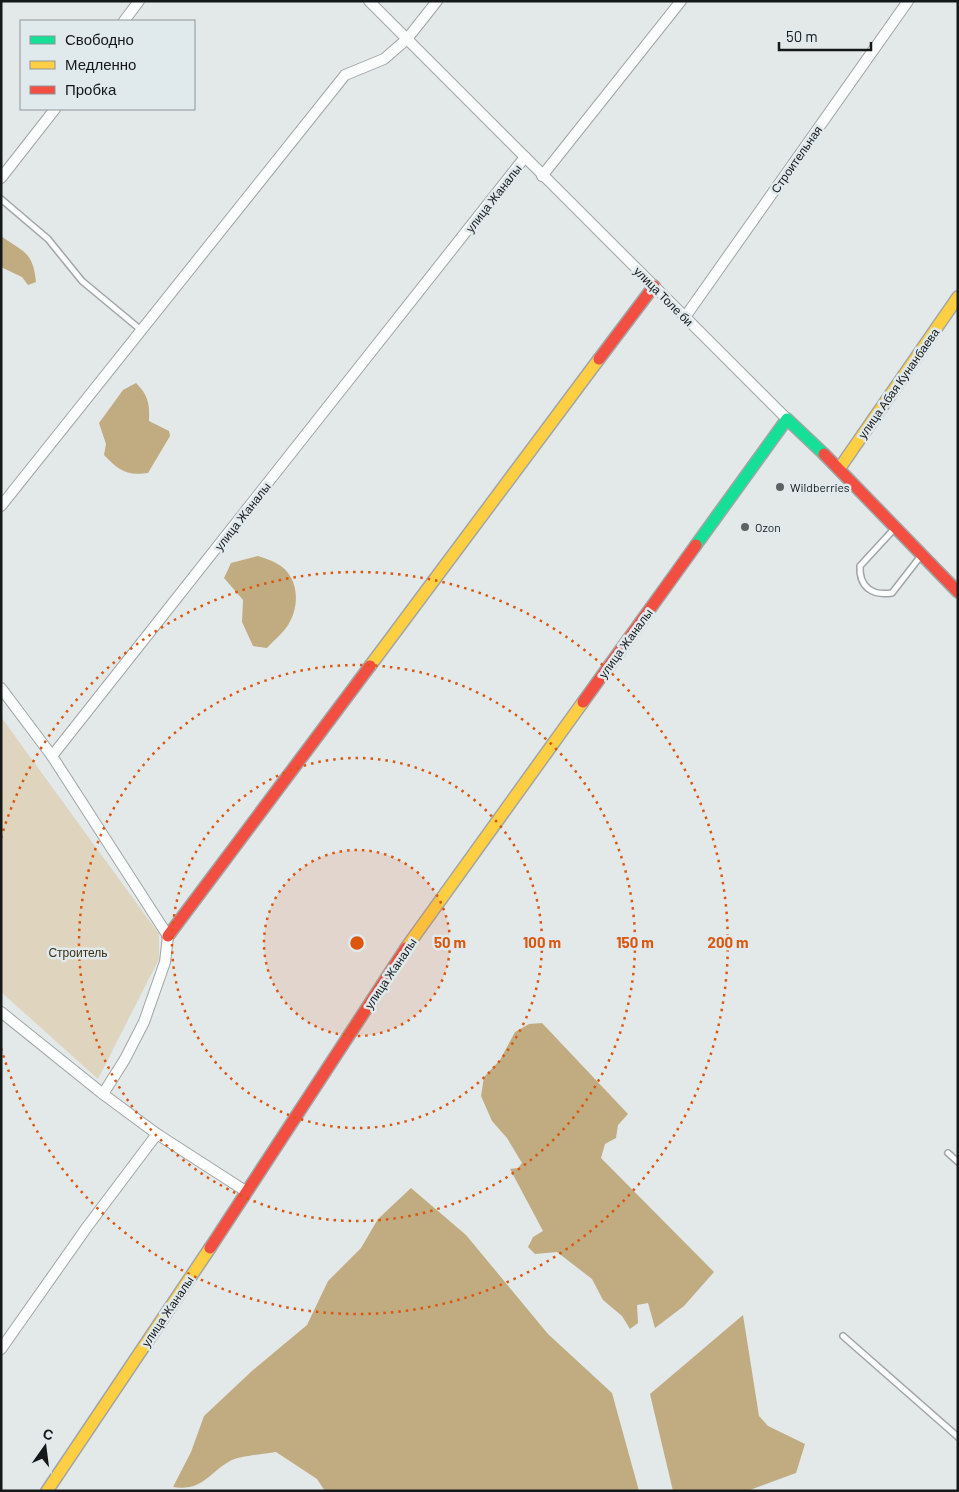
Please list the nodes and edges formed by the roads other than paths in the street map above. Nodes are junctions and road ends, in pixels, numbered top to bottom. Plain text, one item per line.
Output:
1 (139, 1) edge
2 (368, 1) edge
3 (437, 1) edge
4 (681, 1) edge
5 (908, 1) edge
6 (125, 20) edge
7 (408, 39) junction
8 (54, 110) edge
9 (525, 157) junction
10 (542, 176) junction
11 (1, 178) edge
12 (1, 199) edge
13 (654, 286) junction
14 (958, 297) edge
15 (685, 317) junction
16 (142, 331) junction
17 (787, 419) junction
18 (839, 469) junction
19 (1, 506) edge
20 (896, 527) junction
21 (922, 555) junction
22 (958, 592) edge
23 (1, 688) edge
24 (52, 756) junction
25 (168, 936) junction
26 (1, 1012) edge
27 (103, 1094) junction
28 (157, 1134) junction
29 (948, 1153) dead end
30 (958, 1162) edge
31 (248, 1192) junction
32 (842, 1336) dead end
33 (1, 1349) edge
34 (958, 1437) edge
35 (47, 1491) edge

1 - 6 street
2 - 7 street, улица Толе би
3 - 7 street
4 - 10 street
5 - 15 street, Строительная
7 - 9 street, улица Толе би
7 - 16 street
8 - 11 street
9 - 10 street, улица Толе би
9 - 24 street, улица Жаналы
10 - 13 street, улица Толе би
12 - 16 lane
13 - 15 street, улица Толе би
13 - 25 street
14 - 18 street, улица Абая Кунанбаева
15 - 17 street, улица Толе би
16 - 19 street
17 - 18 street, улица Толе би
17 - 31 street, улица Жаналы
18 - 20 street, улица Толе би
20 - 21 street, улица Толе би
20 - 21 lane
21 - 22 street, улица Толе би
23 - 24 street
24 - 25 street
25 - 27 street
26 - 27 street
27 - 28 street
28 - 31 street
28 - 33 street
29 - 30 lane
31 - 35 street, улица Жаналы
32 - 34 lane

